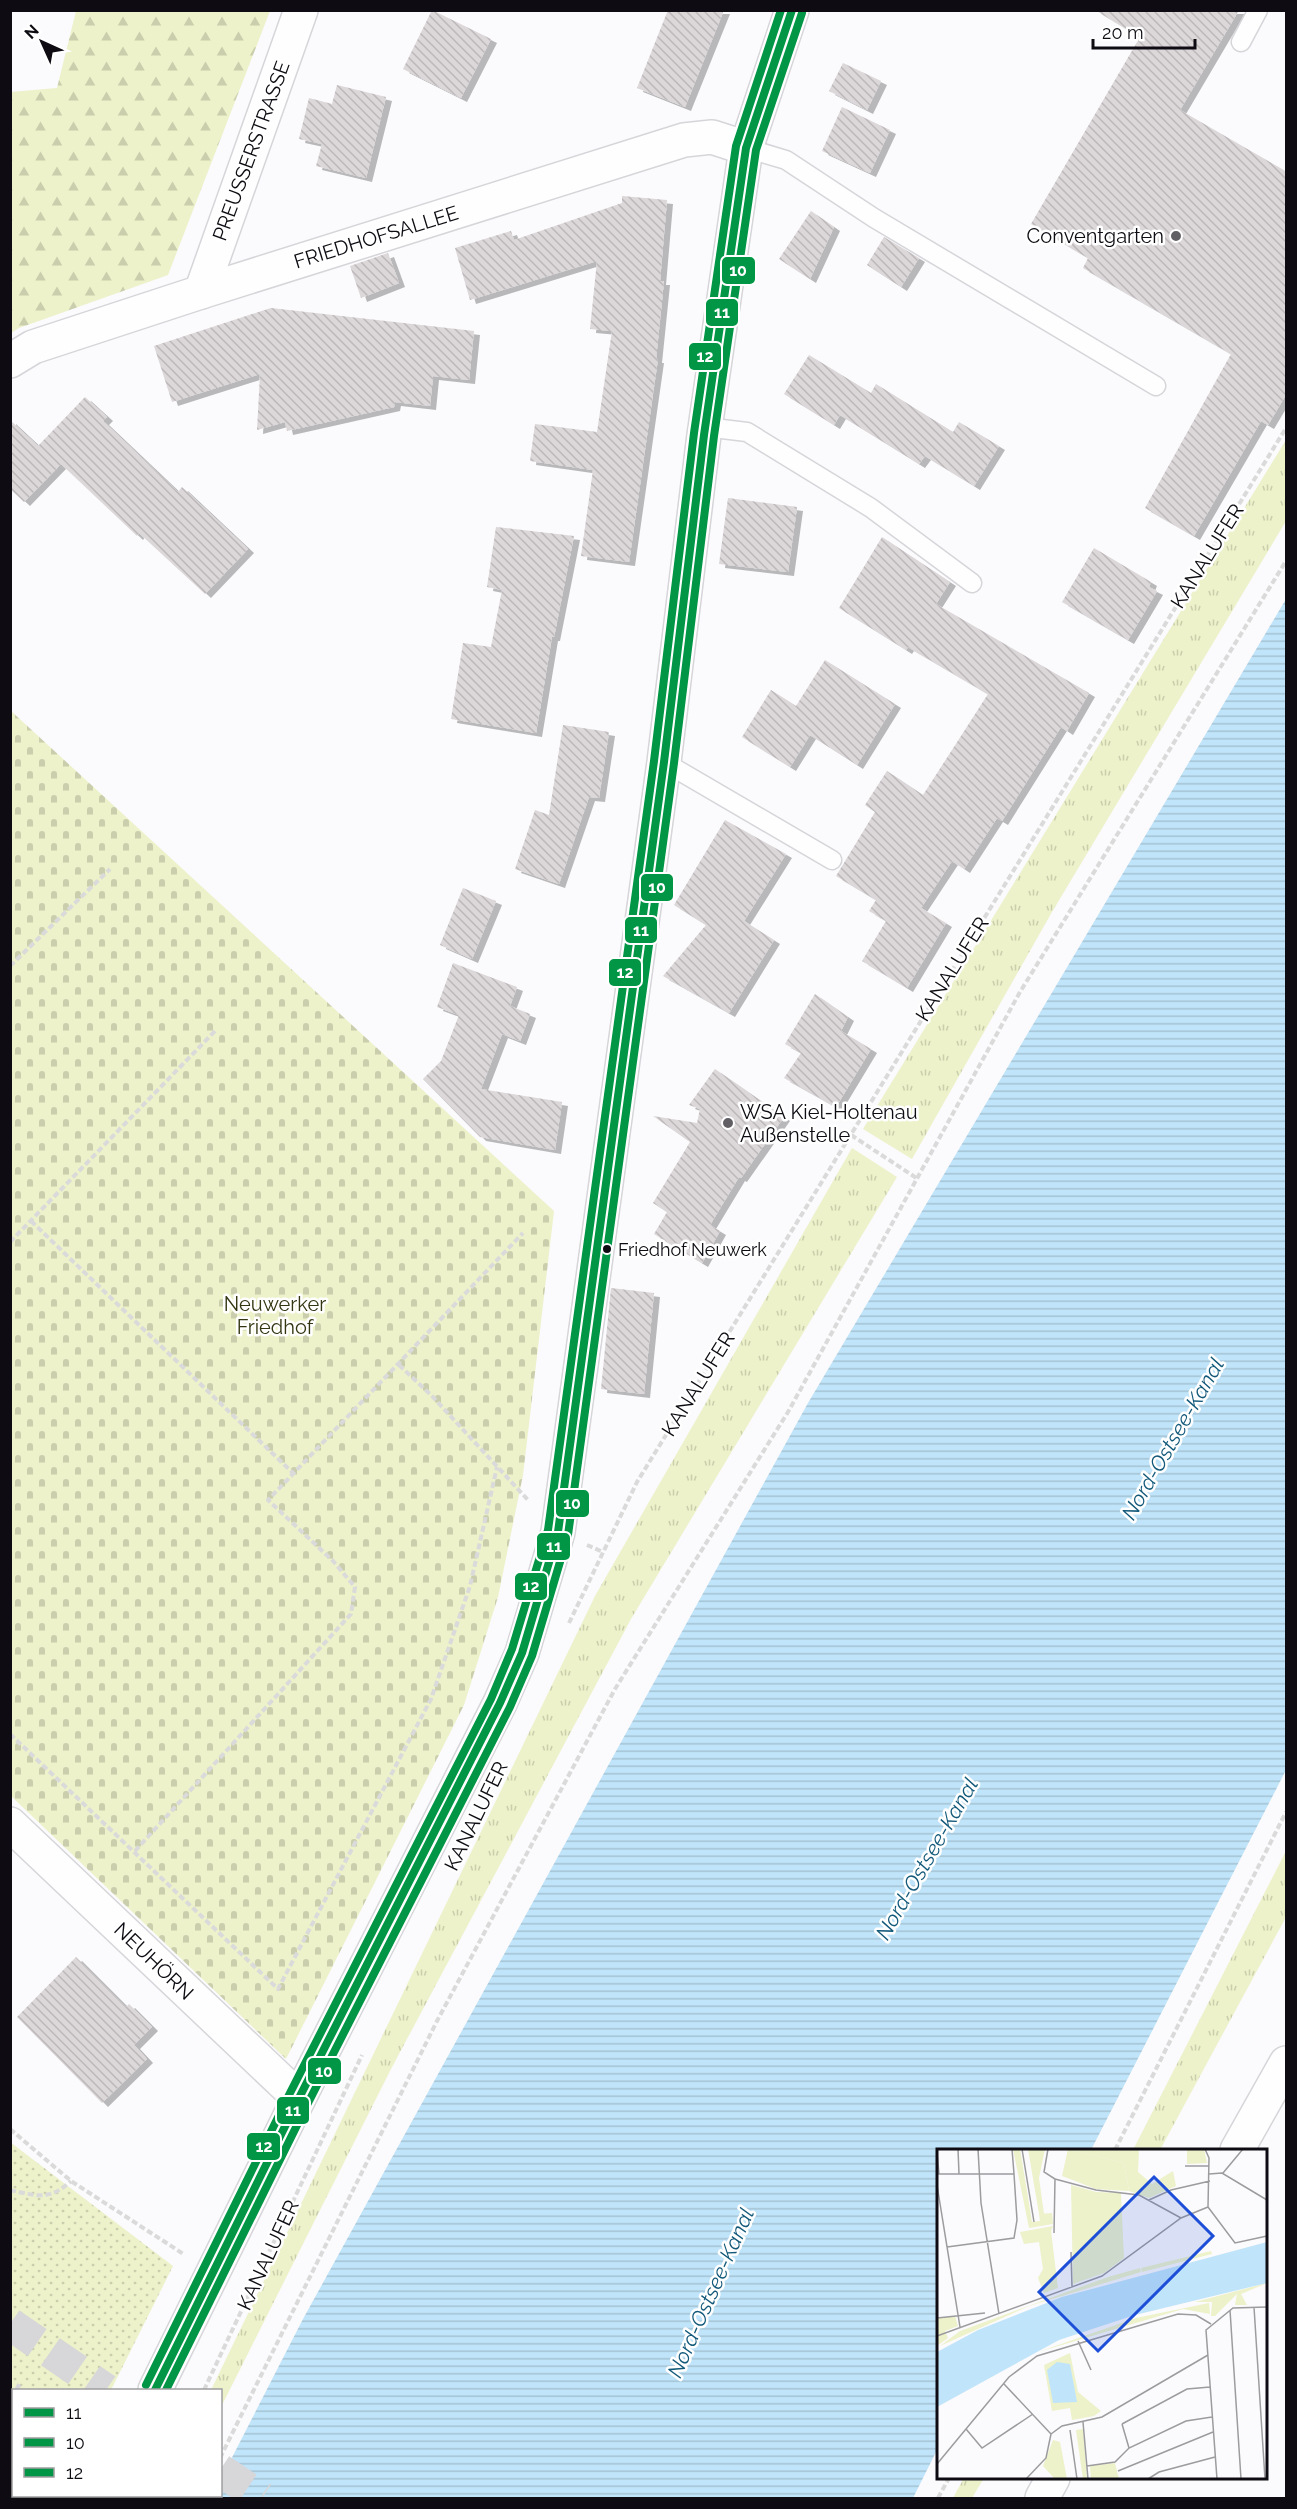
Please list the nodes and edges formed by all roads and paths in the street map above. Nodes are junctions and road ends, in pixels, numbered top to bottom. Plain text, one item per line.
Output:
1 (301, 10) edge
2 (792, 10) edge
3 (1258, 10) edge
4 (1241, 42) dead end
5 (746, 148) junction
6 (201, 292) junction
7 (10, 361) edge
8 (1156, 386) dead end
9 (705, 427) junction
10 (1287, 429) edge
11 (1287, 561) edge
12 (972, 583) dead end
13 (664, 762) junction
14 (832, 860) dead end
15 (110, 868) dead end
16 (10, 966) edge
17 (217, 1029) dead end
18 (851, 1135) junction
19 (918, 1179) junction
20 (31, 1221) junction
21 (523, 1233) dead end
22 (10, 1242) edge
23 (399, 1365) junction
24 (497, 1467) junction
25 (294, 1474) junction
26 (558, 1532) junction
27 (603, 1552) junction
28 (566, 1628) dead end
29 (10, 1734) edge
30 (1287, 1812) edge
31 (10, 1824) edge
32 (135, 1851) junction
33 (366, 2047) dead end
34 (1287, 2062) edge
35 (299, 2098) junction
36 (10, 2129) edge
37 (1116, 2149) edge
38 (1238, 2149) edge
39 (71, 2181) junction
40 (10, 2190) edge
41 (212, 2275) junction
42 (157, 2389) edge
43 (205, 2389) edge
44 (222, 2454) edge
45 (948, 2479) edge
46 (1052, 2479) edge
47 (938, 2499) edge
48 (1042, 2499) edge

1 - 6 street, PREUSSERSTRASSE
2 - 5 street, KANALUFER
3 - 4 lane
5 - 6 street, FRIEDHOFSALLEE
5 - 8 lane
5 - 9 street, KANALUFER
6 - 7 street, FRIEDHOFSALLEE
9 - 12 lane
9 - 13 street, KANALUFER
10 - 18 path, KANALUFER
11 - 19 path
13 - 14 lane
13 - 26 street, KANALUFER
15 - 16 path
17 - 20 path
18 - 19 path
18 - 27 path, KANALUFER
19 - 44 path
20 - 22 path
20 - 25 path
21 - 23 path
23 - 24 path
23 - 25 path
24 - 26 path
24 - 32 path
25 - 32 path
26 - 27 path
26 - 35 street, KANALUFER
27 - 28 path, KANALUFER
29 - 32 path
30 - 37 path
31 - 35 street, NEUHÖRN
33 - 43 path, KANALUFER
34 - 38 street
35 - 41 street, KANALUFER
36 - 39 path
39 - 40 path
39 - 41 path
41 - 42 street, KANALUFER
45 - 47 path
46 - 48 street

